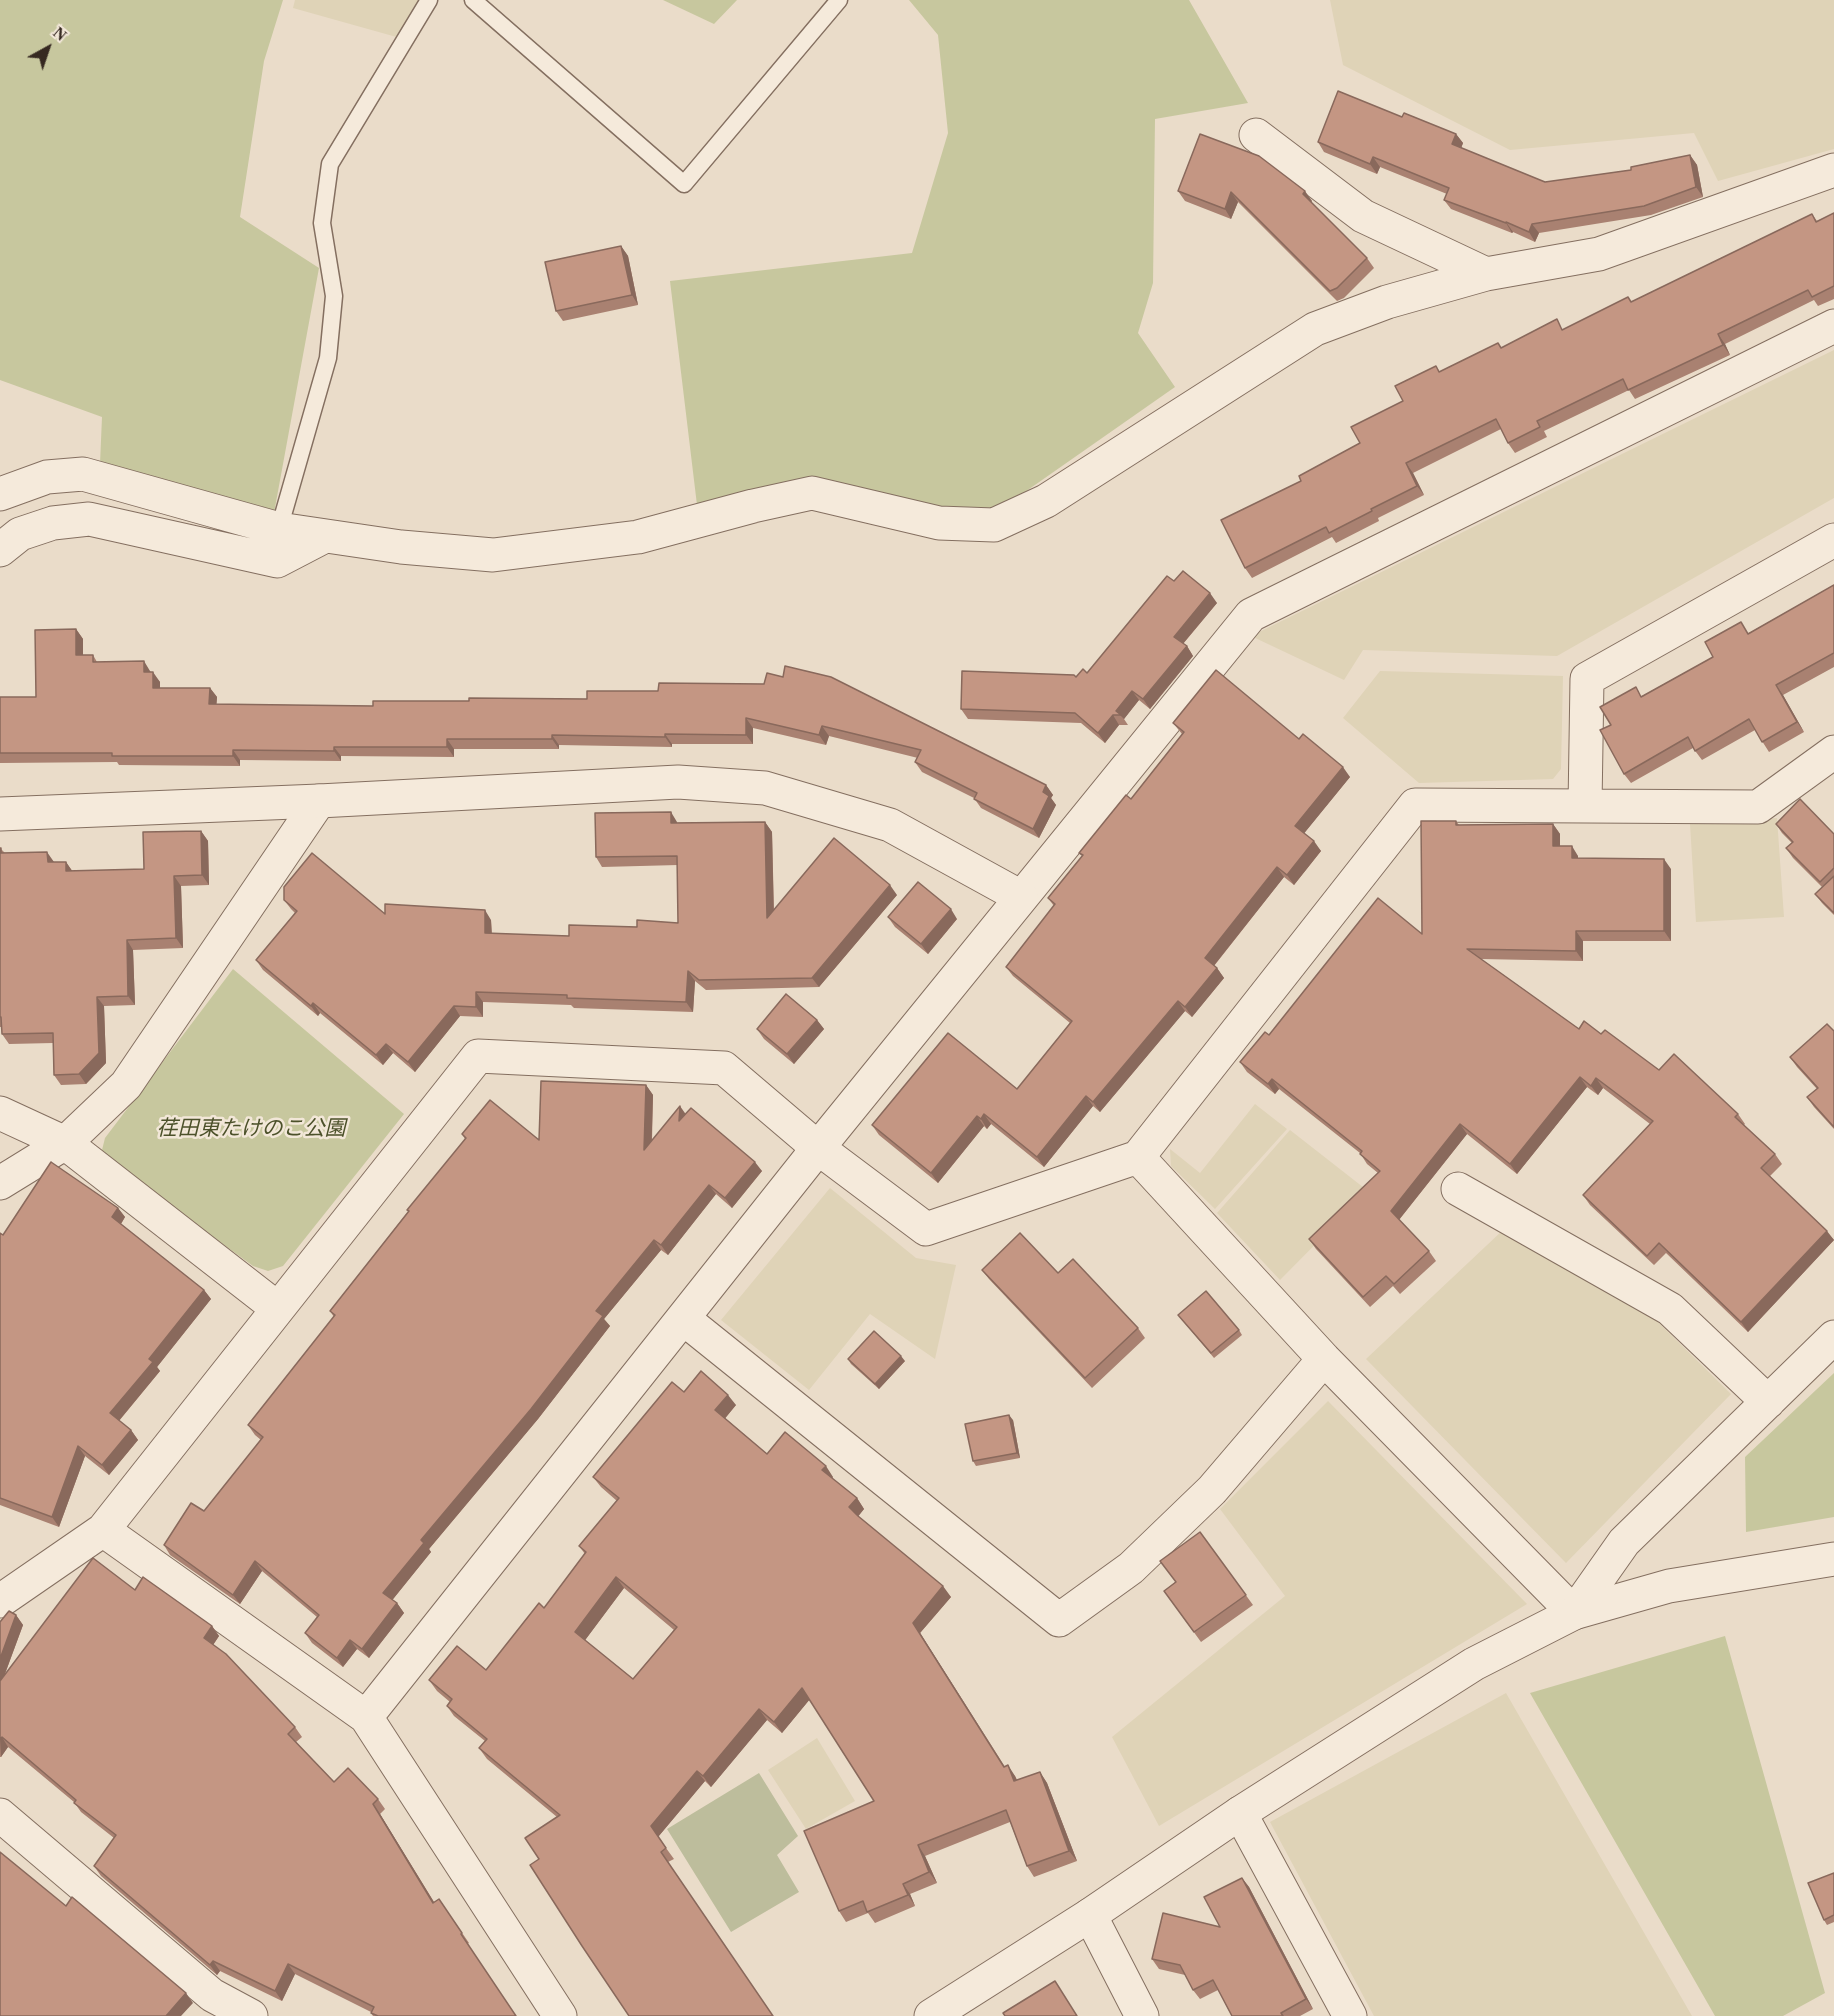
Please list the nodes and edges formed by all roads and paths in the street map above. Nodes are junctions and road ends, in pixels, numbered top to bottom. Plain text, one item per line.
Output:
1 (429, 0) edge
2 (473, 0) edge
3 (839, 0) edge
4 (1256, 135) dead end
5 (1834, 170) edge
6 (1486, 274) junction
7 (1834, 326) edge
8 (0, 494) edge
9 (279, 529) junction
10 (324, 536) junction
11 (1834, 540) edge
12 (0, 550) edge
13 (1829, 764) edge
14 (319, 801) junction
15 (1585, 806) junction
16 (0, 814) edge
17 (1021, 897) junction
18 (0, 1113) edge
19 (65, 1143) junction
20 (818, 1149) junction
21 (1138, 1157) junction
22 (0, 1183) edge
23 (1458, 1189) dead end
24 (277, 1308) junction
25 (684, 1319) junction
26 (1834, 1336) edge
27 (1324, 1359) junction
28 (1768, 1402) junction
29 (102, 1530) junction
30 (1834, 1559) edge
31 (0, 1601) edge
32 (1574, 1613) junction
33 (366, 1717) junction
34 (1240, 1813) junction
35 (0, 1815) edge
36 (1090, 1915) junction
37 (251, 2016) edge
38 (560, 2016) edge
39 (931, 2016) edge
40 (1142, 2016) edge
41 (1350, 2016) edge

1 - 9 lane
2 - 3 lane
4 - 6 street
5 - 6 street
6 - 10 street
7 - 17 street
8 - 9 street
9 - 10 street
10 - 12 street
11 - 15 street
13 - 15 street
14 - 16 street
14 - 17 street
14 - 19 street
15 - 21 street
17 - 20 street
18 - 19 street
19 - 22 street
19 - 24 street
20 - 21 street
20 - 24 street
20 - 25 street
21 - 27 street
23 - 28 street
24 - 29 street
25 - 27 street
25 - 33 street
26 - 28 street
27 - 32 street
28 - 32 street
29 - 31 street
29 - 33 street
30 - 32 street
32 - 34 street
33 - 38 street
34 - 36 street
34 - 41 street
35 - 37 street
36 - 39 street
36 - 40 street

